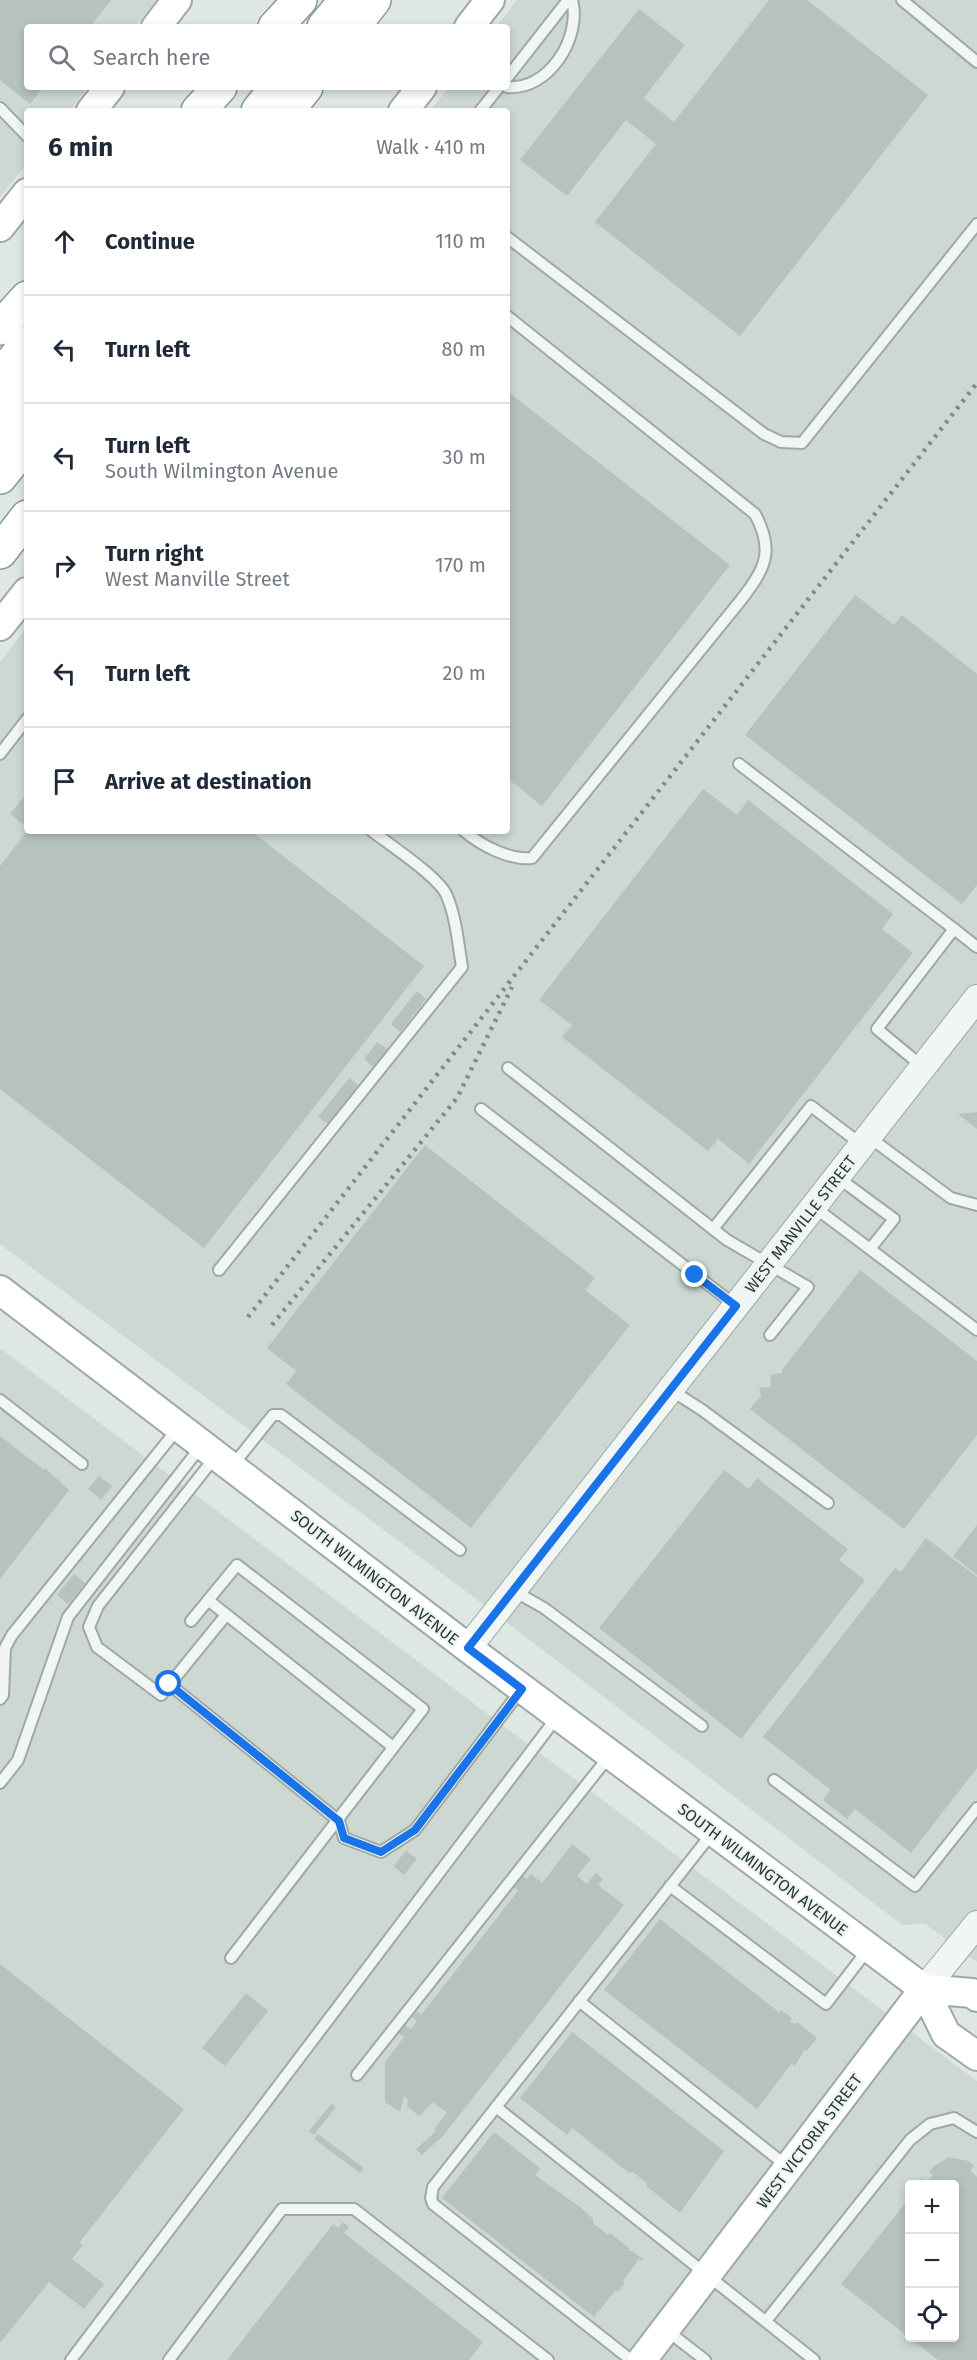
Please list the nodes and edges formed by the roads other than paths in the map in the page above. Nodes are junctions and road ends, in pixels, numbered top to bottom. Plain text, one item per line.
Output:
1 (177, 0) edge
2 (301, 0) edge
3 (320, 0) edge
4 (490, 0) edge
5 (570, 0) edge
6 (902, 0) edge
7 (363, 7) edge
8 (158, 24) edge
9 (278, 24) edge
10 (283, 24) edge
11 (301, 24) edge
12 (330, 24) edge
13 (354, 24) edge
14 (471, 24) edge
15 (977, 62) edge
16 (510, 74) edge
17 (510, 87) edge
18 (108, 90) edge
19 (217, 90) edge
20 (231, 90) edge
21 (250, 90) edge
22 (275, 90) edge
23 (304, 90) edge
24 (321, 90) edge
25 (420, 90) edge
26 (498, 90) edge
27 (0, 108) edge
28 (93, 108) edge
29 (201, 108) edge
30 (216, 108) edge
31 (236, 108) edge
32 (260, 108) edge
33 (289, 108) edge
34 (311, 108) edge
35 (405, 108) edge
36 (482, 108) edge
37 (24, 133) edge
38 (24, 197) edge
39 (977, 224) edge
40 (0, 227) edge
41 (510, 239) edge
42 (24, 301) edge
43 (510, 318) edge
44 (0, 328) edge
45 (24, 348) edge
46 (0, 377) edge
47 (24, 379) edge
48 (24, 408) edge
49 (0, 409) edge
50 (0, 438) edge
51 (24, 447) edge
52 (0, 477) edge
53 (24, 521) edge
54 (0, 552) edge
55 (24, 596) edge
56 (0, 626) edge
57 (24, 723) edge
58 (0, 754) edge
59 (739, 764) dead end
60 (376, 834) edge
61 (469, 834) edge
62 (954, 929) junction
63 (977, 947) edge
64 (977, 998) edge
65 (923, 1067) junction
66 (508, 1068) dead end
67 (481, 1109) dead end
68 (865, 1141) junction
69 (837, 1177) junction
70 (977, 1205) edge
71 (814, 1207) junction
72 (713, 1229) junction
73 (870, 1248) junction
74 (768, 1264) junction
75 (219, 1270) dead end
76 (1, 1291) edge
77 (736, 1306) junction
78 (977, 1330) edge
79 (770, 1335) dead end
80 (671, 1390) junction
81 (0, 1400) edge
82 (179, 1427) junction
83 (217, 1456) junction
84 (82, 1464) dead end
85 (828, 1503) dead end
86 (460, 1550) dead end
87 (514, 1591) junction
88 (208, 1600) junction
89 (226, 1615) junction
90 (191, 1621) dead end
91 (468, 1648) junction
92 (169, 1684) junction
93 (522, 1689) junction
94 (0, 1699) edge
95 (558, 1716) junction
96 (702, 1726) dead end
97 (393, 1747) junction
98 (610, 1755) junction
99 (774, 1780) dead end
100 (0, 1783) edge
101 (977, 1808) edge
102 (339, 1821) junction
103 (713, 1832) junction
104 (670, 1886) junction
105 (977, 1924) edge
106 (869, 1948) junction
107 (231, 1958) dead end
108 (924, 1989) junction
109 (977, 1997) edge
110 (579, 2001) junction
111 (977, 2056) edge
112 (357, 2075) dead end
113 (496, 2107) junction
114 (977, 2132) edge
115 (789, 2167) junction
116 (708, 2273) junction
117 (766, 2321) junction
118 (665, 2329) junction
119 (71, 2360) edge
120 (169, 2360) edge
121 (548, 2360) edge
122 (632, 2360) edge
123 (642, 2360) edge
124 (705, 2360) edge
125 (814, 2360) edge

1 - 8 main road
2 - 9 highway
2 - 10 highway
3 - 11 highway
4 - 14 main road
5 - 16 lane
5 - 17 lane
6 - 15 lane
7 - 12 highway
7 - 13 highway
18 - 28 main road
19 - 29 highway
20 - 30 highway
21 - 31 highway
22 - 32 highway
23 - 33 highway
24 - 34 highway
25 - 35 main road
26 - 36 lane
27 - 37 lane
38 - 40 main road
39 - 41 lane
42 - 44 highway
43 - 61 lane
45 - 46 highway
47 - 49 highway
48 - 50 highway
51 - 52 highway
53 - 54 highway
55 - 56 main road
57 - 58 lane
59 - 62 lane
60 - 75 lane
62 - 63 lane
62 - 65 lane
64 - 65 street, WEST MANVILLE STREET
65 - 68 street, WEST MANVILLE STREET
66 - 72 lane
67 - 77 lane
68 - 69 street, WEST MANVILLE STREET
68 - 70 lane
68 - 72 lane
69 - 71 street, WEST MANVILLE STREET
69 - 73 lane
71 - 73 lane
71 - 74 street, WEST MANVILLE STREET
72 - 74 lane
73 - 78 lane
74 - 77 street, WEST MANVILLE STREET
74 - 79 lane
76 - 82 main road, SOUTH WILMINGTON AVENUE
77 - 80 street, WEST MANVILLE STREET
80 - 85 lane
80 - 87 street, WEST MANVILLE STREET
81 - 84 lane
82 - 83 main road, SOUTH WILMINGTON AVENUE
82 - 94 lane
83 - 86 lane
83 - 91 main road, SOUTH WILMINGTON AVENUE
83 - 92 lane
83 - 100 lane
87 - 91 street, WEST MANVILLE STREET
87 - 96 lane
88 - 89 lane
88 - 90 lane
88 - 97 lane
89 - 92 lane
89 - 97 lane
91 - 93 main road, SOUTH WILMINGTON AVENUE
92 - 102 lane
93 - 95 main road, SOUTH WILMINGTON AVENUE
93 - 102 lane
95 - 98 main road, SOUTH WILMINGTON AVENUE
95 - 119 lane
97 - 102 lane
98 - 103 main road, SOUTH WILMINGTON AVENUE
98 - 112 lane
99 - 101 lane
102 - 107 lane
103 - 104 lane
103 - 106 main road, SOUTH WILMINGTON AVENUE
104 - 106 lane
104 - 110 lane
105 - 108 street, WEST VICTORIA STREET
106 - 108 main road, SOUTH WILMINGTON AVENUE
108 - 109 main road
108 - 111 main road, SOUTH WILMINGTON AVENUE
108 - 115 main road, WEST VICTORIA STREET
110 - 113 lane
110 - 115 lane
113 - 116 lane
113 - 122 lane
114 - 117 lane
115 - 116 main road, WEST VICTORIA STREET
116 - 117 lane
116 - 118 main road, WEST VICTORIA STREET
117 - 125 lane
118 - 123 main road, WEST VICTORIA STREET
118 - 124 lane
120 - 121 lane

